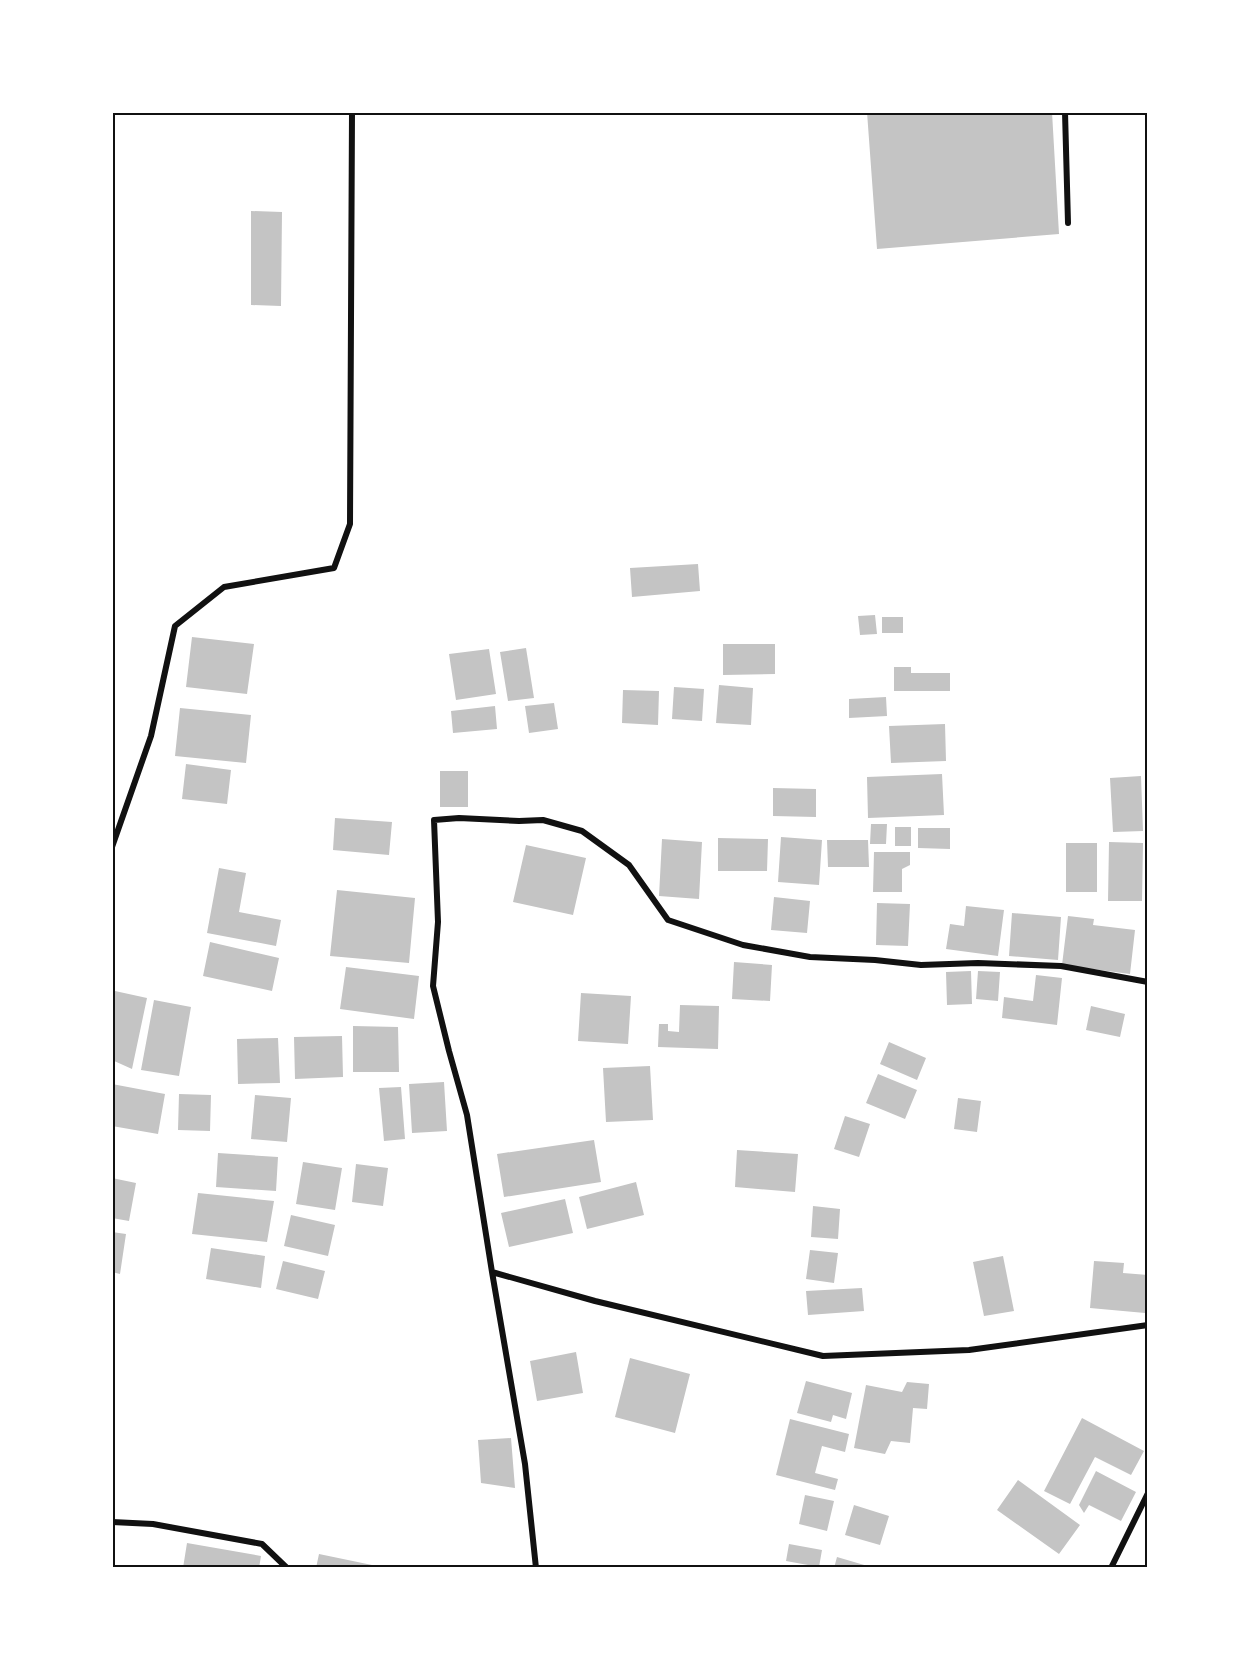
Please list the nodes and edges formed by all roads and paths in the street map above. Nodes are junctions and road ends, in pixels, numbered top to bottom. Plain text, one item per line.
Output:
1 (352, 112) edge
2 (1065, 112) edge
3 (1068, 223) dead end
4 (112, 847) edge
5 (1148, 982) edge
6 (492, 1272) junction
7 (1148, 1325) edge
8 (1148, 1493) edge
9 (112, 1522) edge
10 (287, 1568) edge
11 (536, 1568) edge
12 (1111, 1568) edge

1 - 4 street
2 - 3 street
5 - 6 street
6 - 7 street
6 - 11 street
8 - 12 street
9 - 10 street

